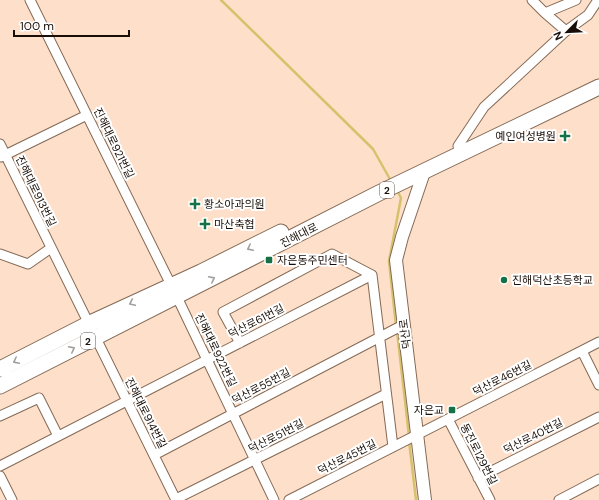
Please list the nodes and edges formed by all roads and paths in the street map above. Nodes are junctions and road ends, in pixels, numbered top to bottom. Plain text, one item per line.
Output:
1 (30, 0) edge
2 (532, 0) edge
3 (576, 0) edge
4 (598, 0) edge
5 (545, 13) junction
6 (566, 31) junction
7 (599, 78) edge
8 (599, 88) edge
9 (87, 115) junction
10 (0, 144) edge
11 (458, 146) junction
12 (3, 157) edge
13 (424, 172) junction
14 (51, 248) junction
15 (0, 254) edge
16 (372, 275) junction
17 (174, 291) junction
18 (403, 325) junction
19 (92, 330) junction
20 (380, 337) junction
21 (599, 342) edge
22 (240, 343) junction
23 (582, 351) junction
24 (207, 360) junction
25 (0, 369) edge
26 (599, 385) edge
27 (0, 386) edge
28 (386, 394) junction
29 (126, 401) junction
30 (233, 414) junction
31 (0, 416) edge
32 (599, 416) edge
33 (448, 419) junction
34 (416, 435) junction
35 (58, 436) junction
36 (393, 447) junction
37 (154, 456) junction
38 (255, 460) junction
39 (0, 466) edge
40 (0, 476) edge
41 (478, 478) junction
42 (599, 479) edge
43 (12, 500) edge
44 (176, 500) edge
45 (274, 500) edge
46 (289, 500) edge
47 (425, 500) edge
48 (490, 500) edge
49 (559, 500) edge

1 - 9 street, 진해대로921번길
2 - 5 street
3 - 5 street
4 - 6 street
5 - 6 street
6 - 11 street
7 - 11 main road, 진해대로 / 2
8 - 13 main road, 진해대로 / 2
9 - 12 street
9 - 17 street, 진해대로921번길
10 - 12 street, 진해대로913번길
11 -> 17 main road, 진해대로 / 2
12 - 14 street, 진해대로913번길
17 -> 13 main road, 진해대로 / 2
13 - 18 street, 덕산로
14 - 15 street
14 - 19 street, 진해대로913번길
16 - 20 street
16 - 22 street, 덕산로61번길
16 - 22 street, 덕산로61번길
17 - 19 main road, 진해대로 / 2
17 - 24 street, 진해대로922번길
18 - 20 street, 덕산로55번길
18 - 34 street, 덕산로
19 -> 25 main road, 진해대로 / 2
27 -> 19 main road, 진해대로 / 2
19 - 29 street, 진해대로914번길
20 - 28 street
20 - 30 street, 덕산로55번길
21 - 23 street, 덕산로46번길
22 - 24 street, 덕산로61번길
23 - 26 street
23 - 33 street, 덕산로46번길
24 - 29 street, 덕산로61번길
24 - 30 street, 진해대로922번길
28 - 36 street
28 - 38 street, 덕산로51번길
29 - 35 street, 덕산로61번길
29 - 37 street, 진해대로914번길
30 - 37 street, 덕산로55번길
30 - 38 street, 진해대로922번길
31 - 35 street
32 - 41 street, 덕산로40번길
33 - 34 street, 덕산로46번길
33 - 41 street, 동진로129번길
34 - 36 street, 덕산로45번길
34 - 47 street, 덕산로
35 - 39 street, 덕산로61번길
36 - 46 street, 덕산로45번길
37 - 44 street, 진해대로914번길
38 - 44 street, 덕산로51번길
38 - 45 street, 진해대로922번길
40 - 43 street
41 - 48 street, 동진로129번길
42 - 49 street

